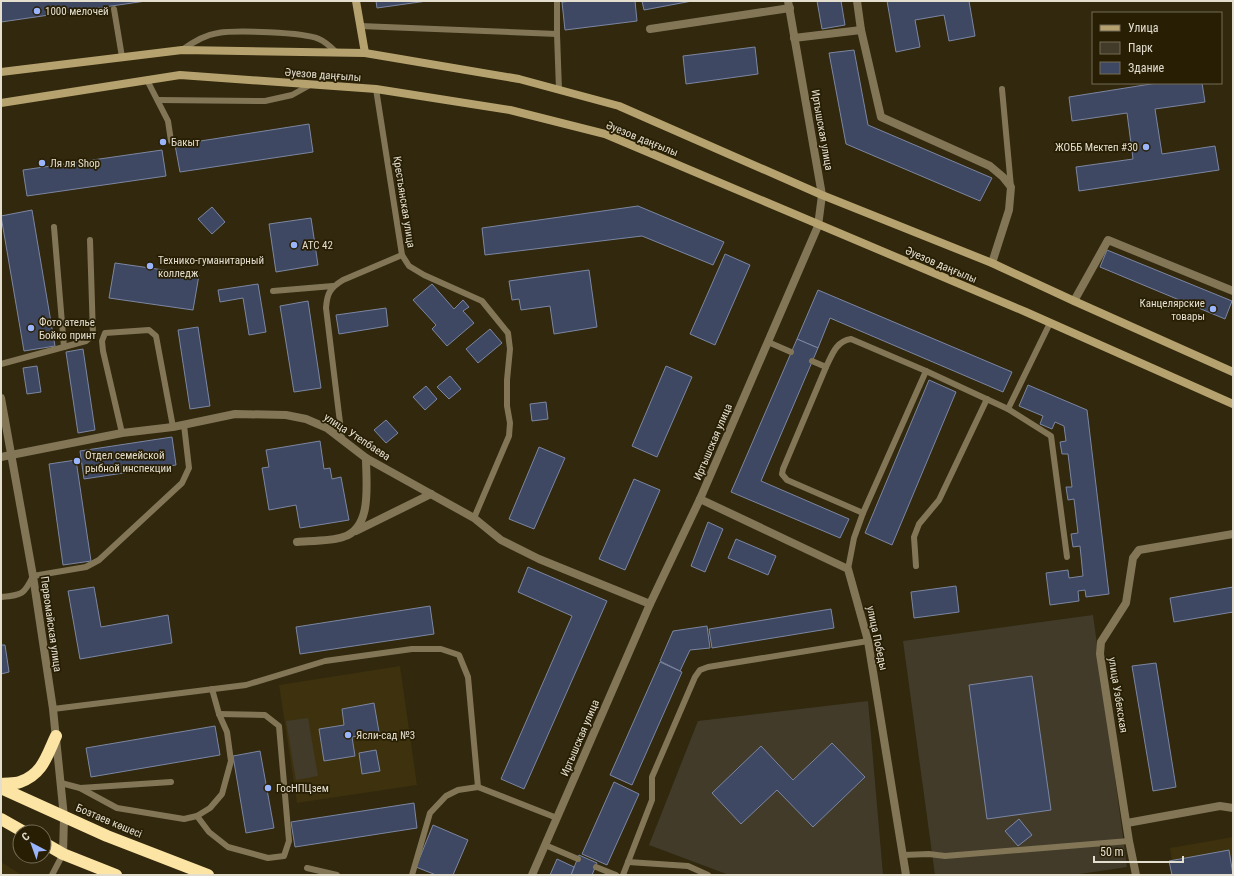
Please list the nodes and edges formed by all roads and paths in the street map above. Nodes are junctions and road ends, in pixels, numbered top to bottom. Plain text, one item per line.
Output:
1 (356, 1) edge
2 (557, 1) edge
3 (857, 1) edge
4 (789, 5) edge
5 (114, 9) dead end
6 (360, 26) junction
7 (650, 29) dead end
8 (862, 30) junction
9 (557, 34) junction
10 (794, 38) junction
11 (182, 50) junction
12 (336, 52) junction
13 (365, 53) junction
14 (122, 57) junction
15 (1, 72) edge
16 (147, 80) junction
17 (310, 85) junction
18 (376, 89) junction
19 (1002, 89) dead end
20 (559, 90) junction
21 (158, 100) junction
22 (1, 103) edge
23 (171, 141) dead end
24 (1012, 187) junction
25 (822, 195) junction
26 (818, 226) junction
27 (54, 227) dead end
28 (90, 240) dead end
29 (402, 255) junction
30 (992, 263) junction
31 (333, 286) junction
32 (1233, 291) edge
33 (273, 292) dead end
34 (1074, 301) junction
35 (1050, 323) junction
36 (105, 333) junction
37 (93, 335) junction
38 (768, 342) junction
39 (64, 347) junction
40 (791, 352) dead end
41 (812, 361) dead end
42 (1, 364) edge
43 (826, 368) junction
44 (926, 371) junction
45 (1233, 372) edge
46 (1, 398) edge
47 (987, 399) junction
48 (1233, 404) edge
49 (1008, 409) junction
50 (184, 425) junction
51 (173, 427) junction
52 (122, 433) junction
53 (342, 439) junction
54 (11, 454) junction
55 (1, 457) edge
56 (366, 458) junction
57 (431, 494) junction
58 (700, 499) junction
59 (863, 513) junction
60 (474, 518) junction
61 (355, 531) junction
62 (1233, 534) edge
63 (297, 542) dead end
64 (1067, 557) dead end
65 (916, 566) dead end
66 (848, 569) junction
67 (33, 576) junction
68 (1, 597) edge
69 (650, 604) junction
70 (868, 641) junction
71 (212, 689) junction
72 (52, 709) junction
73 (219, 714) junction
74 (56, 736) junction
75 (171, 782) dead end
76 (61, 783) junction
77 (1, 784) edge
78 (478, 787) junction
79 (1, 788) edge
80 (80, 788) junction
81 (1233, 808) edge
82 (197, 816) junction
83 (64, 817) junction
84 (1, 818) edge
85 (556, 818) junction
86 (1127, 823) junction
87 (12, 825) edge
88 (1129, 841) junction
89 (545, 845) junction
90 (52, 848) edge
91 (63, 854) junction
92 (903, 854) junction
93 (578, 859) dead end
94 (628, 862) junction
95 (596, 867) dead end
96 (307, 868) dead end
97 (52, 875) edge
98 (116, 875) edge
99 (208, 875) edge
100 (337, 875) edge
101 (412, 875) edge
102 (532, 875) edge
103 (616, 875) edge
104 (622, 875) edge
105 (708, 875) edge
106 (906, 875) edge
107 (1136, 875) edge

1 - 6 main road
2 - 9 lane
3 - 8 street
4 - 7 street
4 - 10 street, Иртышская улица
5 - 14 lane
6 - 9 lane
6 - 13 main road
8 - 10 street
8 - 24 street
9 - 20 lane
10 - 25 street, Иртышская улица
11 - 12 main road, Әуезов даңғылы
11 - 12 lane
11 - 14 main road, Әуезов даңғылы
12 - 13 main road, Әуезов даңғылы
13 - 20 main road, Әуезов даңғылы
14 - 15 main road, Әуезов даңғылы
16 - 17 main road, Әуезов даңғылы
16 - 21 lane
16 - 22 main road, Әуезов даңғылы
17 - 18 main road, Әуезов даңғылы
17 - 21 lane
18 - 26 main road, Әуезов даңғылы
18 - 29 lane, Крестьянская улица
19 - 24 lane
20 - 25 main road, Әуезов даңғылы
21 - 23 lane
24 - 30 street
25 - 26 street, Иртышская улица
25 - 30 main road, Әуезов даңғылы
26 - 35 main road, Әуезов даңғылы
26 - 38 street, Иртышская улица
27 - 39 lane
28 - 37 lane
29 - 31 lane
29 - 60 lane, Крестьянская улица
30 - 34 main road, Әуезов даңғылы
31 - 33 lane
31 - 53 lane
32 - 34 street
34 - 45 main road, Әуезов даңғылы
35 - 48 main road, Әуезов даңғылы
35 - 49 lane
36 - 37 lane
36 - 51 lane
36 - 52 lane
37 - 39 lane
38 - 40 lane
38 - 58 street, Иртышская улица
39 - 42 lane
41 - 43 lane
43 - 44 lane
43 - 59 lane
44 - 47 lane
44 - 59 lane
46 - 54 street, Первомайская улица
47 - 49 lane
47 - 65 lane
49 - 64 lane
50 - 51 street, улица Утепбаева
50 - 53 street, улица Утепбаева
50 - 67 lane
51 - 52 street, улица Утепбаева
52 - 54 street, улица Утепбаева
53 - 56 street, улица Утепбаева
54 - 55 street, улица Утепбаева
54 - 67 street, Первомайская улица
56 - 57 street, улица Утепбаева
56 - 61 street
57 - 60 street, улица Утепбаева
57 - 61 street
58 - 66 street
58 - 69 street, Иртышская улица
59 - 66 lane
60 - 69 street, улица Утепбаева
61 - 63 street
62 - 86 street, улица Узбекская
66 - 70 street, улица Победы
67 - 68 lane
67 - 72 street, Первомайская улица
69 - 85 street, Иртышская улица
70 - 92 street, улица Победы
70 - 94 lane
71 - 72 lane
71 - 73 lane
71 - 78 lane
72 - 74 street, Первомайская улица
73 - 82 lane
73 - 82 lane
74 - 76 street, Первомайская улица
74 - 77 highway
75 - 80 lane
76 - 80 lane
76 - 83 street, Первомайская улица
78 - 85 lane
78 - 101 lane
79 - 83 highway, Бозтаев көшесі
80 - 82 lane
81 - 86 street
83 - 91 street, Первомайская улица
83 - 99 highway, Бозтаев көшесі
84 - 87 highway
85 - 89 street, Иртышская улица
86 - 88 street, улица Узбекская
88 - 92 lane
88 - 107 street, улица Узбекская
89 - 93 lane
89 - 102 street, Иртышская улица
90 - 91 highway
91 - 97 lane
91 - 98 highway
92 - 106 street, улица Победы
94 - 104 lane
94 - 105 lane
95 - 103 lane
96 - 100 lane

